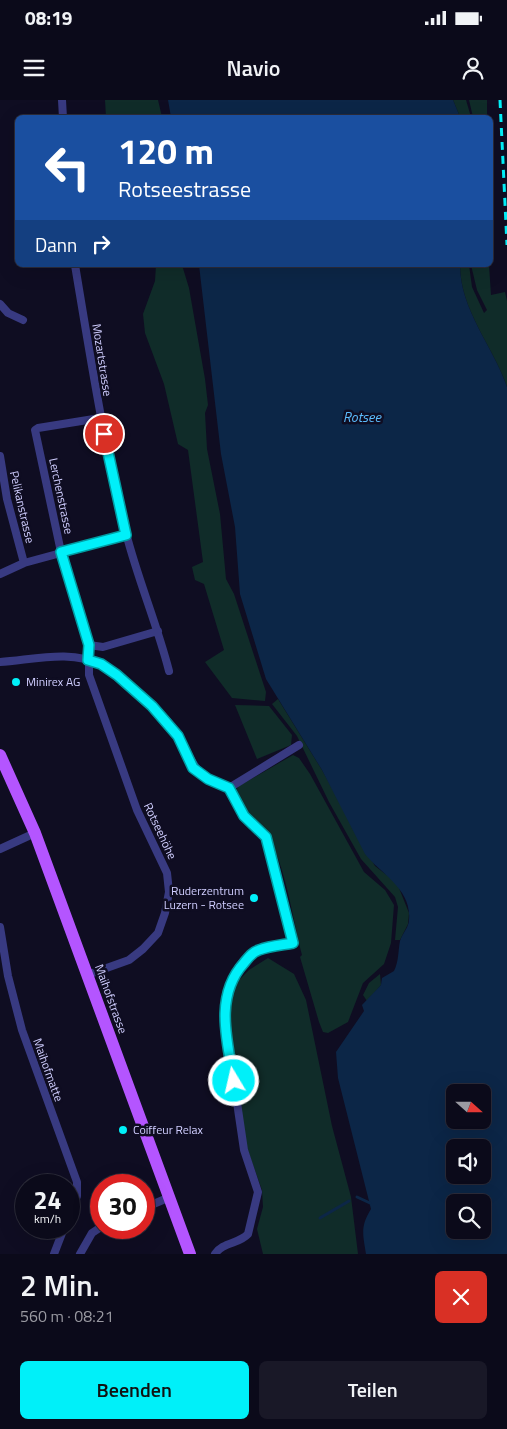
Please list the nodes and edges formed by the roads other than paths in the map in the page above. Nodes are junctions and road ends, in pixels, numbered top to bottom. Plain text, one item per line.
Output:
1 (62, 100) edge
2 (63, 115) edge
3 (75, 267) edge
4 (0, 304) edge
5 (22, 320) dead end
6 (100, 418) junction
7 (0, 456) edge
8 (126, 535) junction
9 (61, 552) junction
10 (24, 563) junction
11 (0, 574) edge
12 (158, 631) junction
13 (89, 645) junction
14 (88, 660) junction
15 (0, 662) edge
16 (169, 671) dead end
17 (299, 745) dead end
18 (0, 755) edge
19 (229, 788) junction
20 (35, 833) junction
21 (0, 849) edge
22 (0, 927) edge
23 (87, 975) junction
24 (74, 1174) edge
25 (170, 1197) junction
26 (155, 1203) edge
27 (90, 1236) edge
28 (60, 1239) edge
29 (54, 1254) edge
30 (80, 1254) edge
31 (190, 1254) edge
32 (215, 1254) edge

1 - 2 street
3 - 6 street, Mozartstrasse
4 - 5 street
6 - 8 street, Mozartstrasse
6 - 9 street, Lerchenstrasse
7 - 10 street, Pelikanstrasse
8 - 9 street
8 - 12 street, Mozartstrasse
9 - 10 street
9 - 13 street, Lerchenstrasse
10 - 11 street
12 - 13 street
12 - 16 street, Mozartstrasse
13 - 14 street, Lerchenstrasse
14 - 15 street
14 - 19 street
14 - 23 street, Rotseehöhe
17 - 19 street
18 - 20 main road, Maihofstrasse
19 - 32 street
20 - 21 street
20 - 23 main road, Maihofstrasse
22 - 24 street, Maihofmatte
23 - 25 main road, Maihofstrasse
25 - 26 street
25 - 31 main road, Maihofstrasse
27 - 30 street
28 - 29 street

